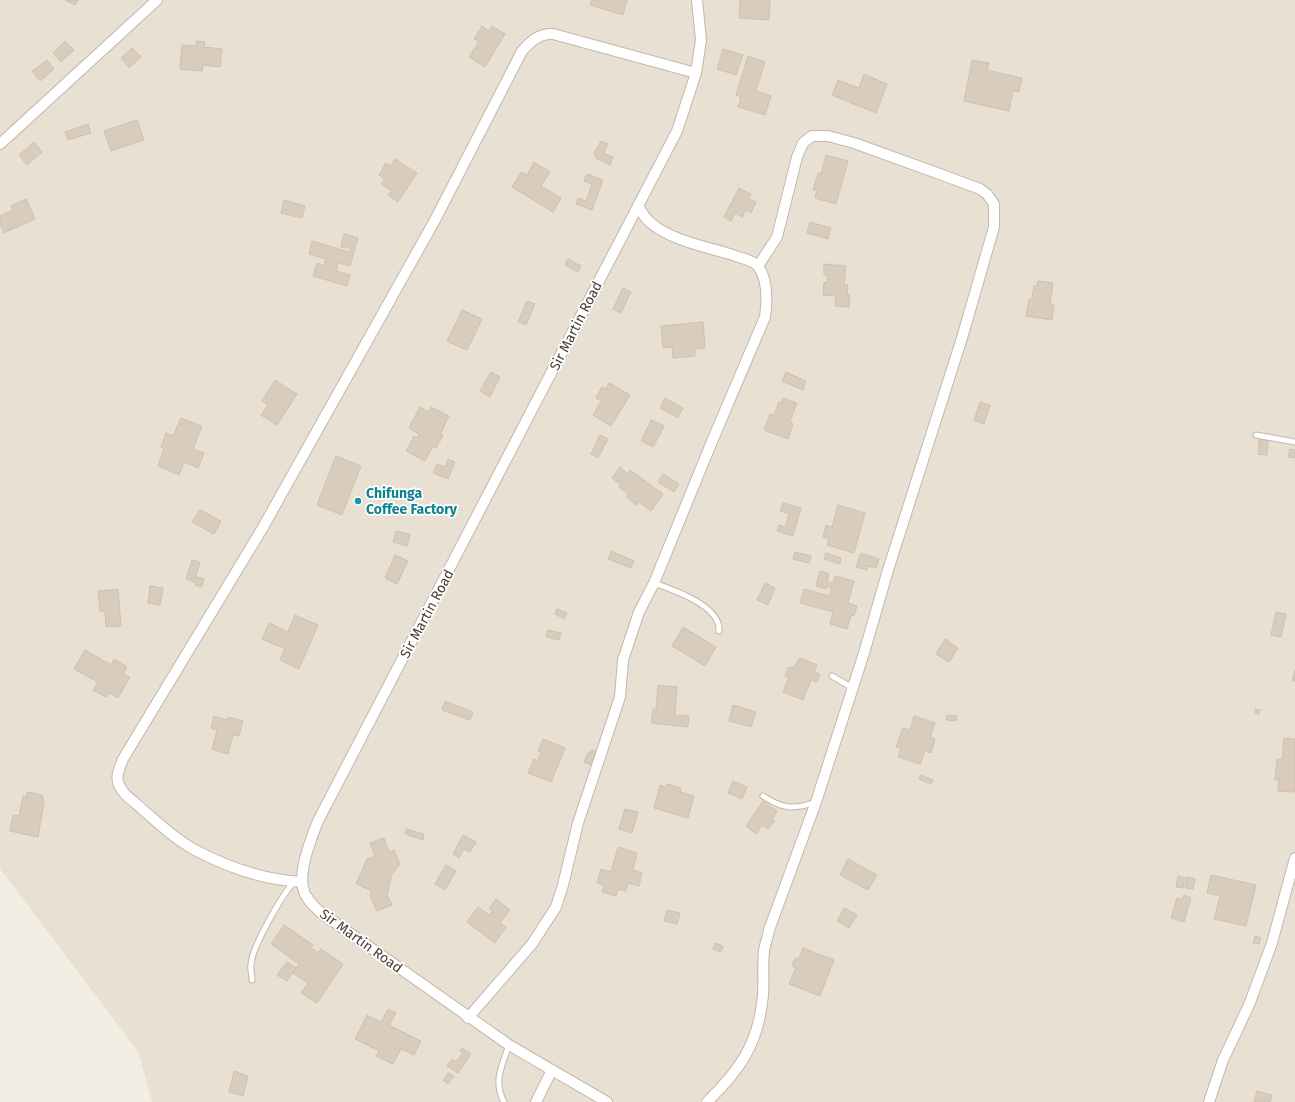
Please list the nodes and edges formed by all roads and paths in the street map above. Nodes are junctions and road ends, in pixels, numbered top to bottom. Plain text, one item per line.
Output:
1 (157, 0) edge
2 (697, 0) edge
3 (696, 73) junction
4 (0, 144) edge
5 (638, 206) junction
6 (758, 266) junction
7 (1256, 434) dead end
8 (1295, 442) edge
9 (654, 582) junction
10 (719, 631) dead end
11 (832, 676) dead end
12 (853, 688) junction
13 (763, 796) dead end
14 (816, 802) junction
15 (1295, 858) edge
16 (298, 882) junction
17 (252, 980) dead end
18 (468, 1018) junction
19 (509, 1045) junction
20 (552, 1070) junction
21 (504, 1102) edge
22 (536, 1102) edge
23 (607, 1102) edge
24 (707, 1102) edge
25 (1209, 1102) edge

1 - 4 street
2 - 3 street, Sir Martin Road
3 - 5 street, Sir Martin Road
3 - 16 street
5 - 6 street
5 - 16 street, Sir Martin Road
6 - 9 street
6 - 12 street
7 - 8 lane
9 - 10 lane
9 - 18 street
11 - 12 lane
12 - 14 street
13 - 14 lane
14 - 24 street
15 - 25 street
16 - 17 lane
16 - 18 street, Sir Martin Road
18 - 19 street, Sir Martin Road
19 - 20 street, Sir Martin Road
19 - 21 lane
20 - 22 street
20 - 23 street, Sir Martin Road

